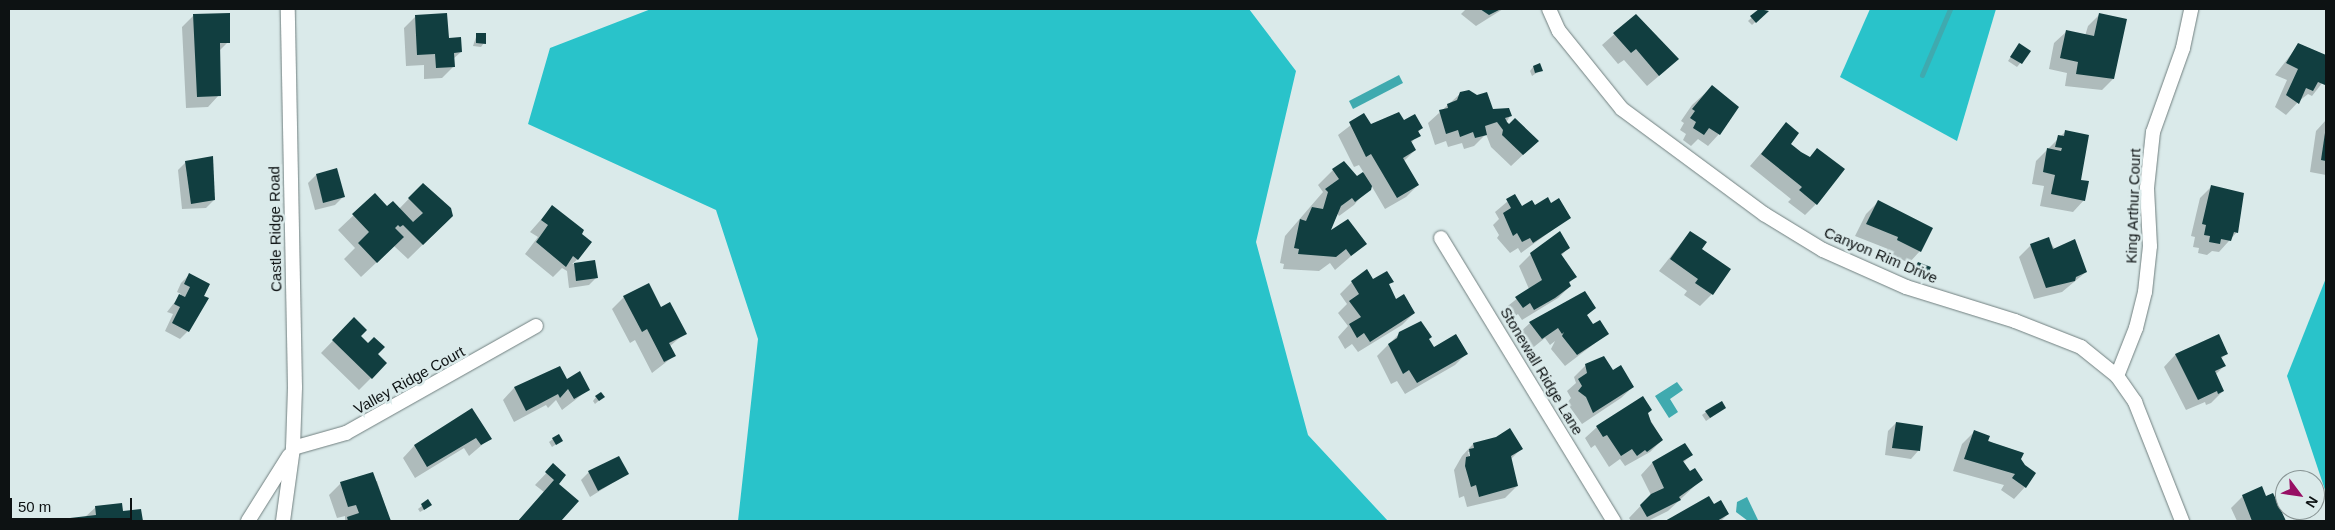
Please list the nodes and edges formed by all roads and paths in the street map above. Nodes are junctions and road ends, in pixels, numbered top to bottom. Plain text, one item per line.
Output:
1 (288, 9) edge
2 (1549, 9) edge
3 (2190, 9) edge
4 (1441, 238) dead end
5 (536, 326) dead end
6 (2117, 376) junction
7 (294, 448) junction
8 (248, 521) edge
9 (283, 521) edge
10 (1614, 521) edge
11 (2182, 521) edge

1 - 7 street, Castle Ridge Road
2 - 6 street, Canyon Rim Drive
3 - 6 street, King Arthur Court
4 - 10 street, Stonewall Ridge Lane
5 - 7 street, Valley Ridge Court
6 - 11 street, Canyon Rim Drive
7 - 8 street
7 - 9 street, Castle Ridge Road

